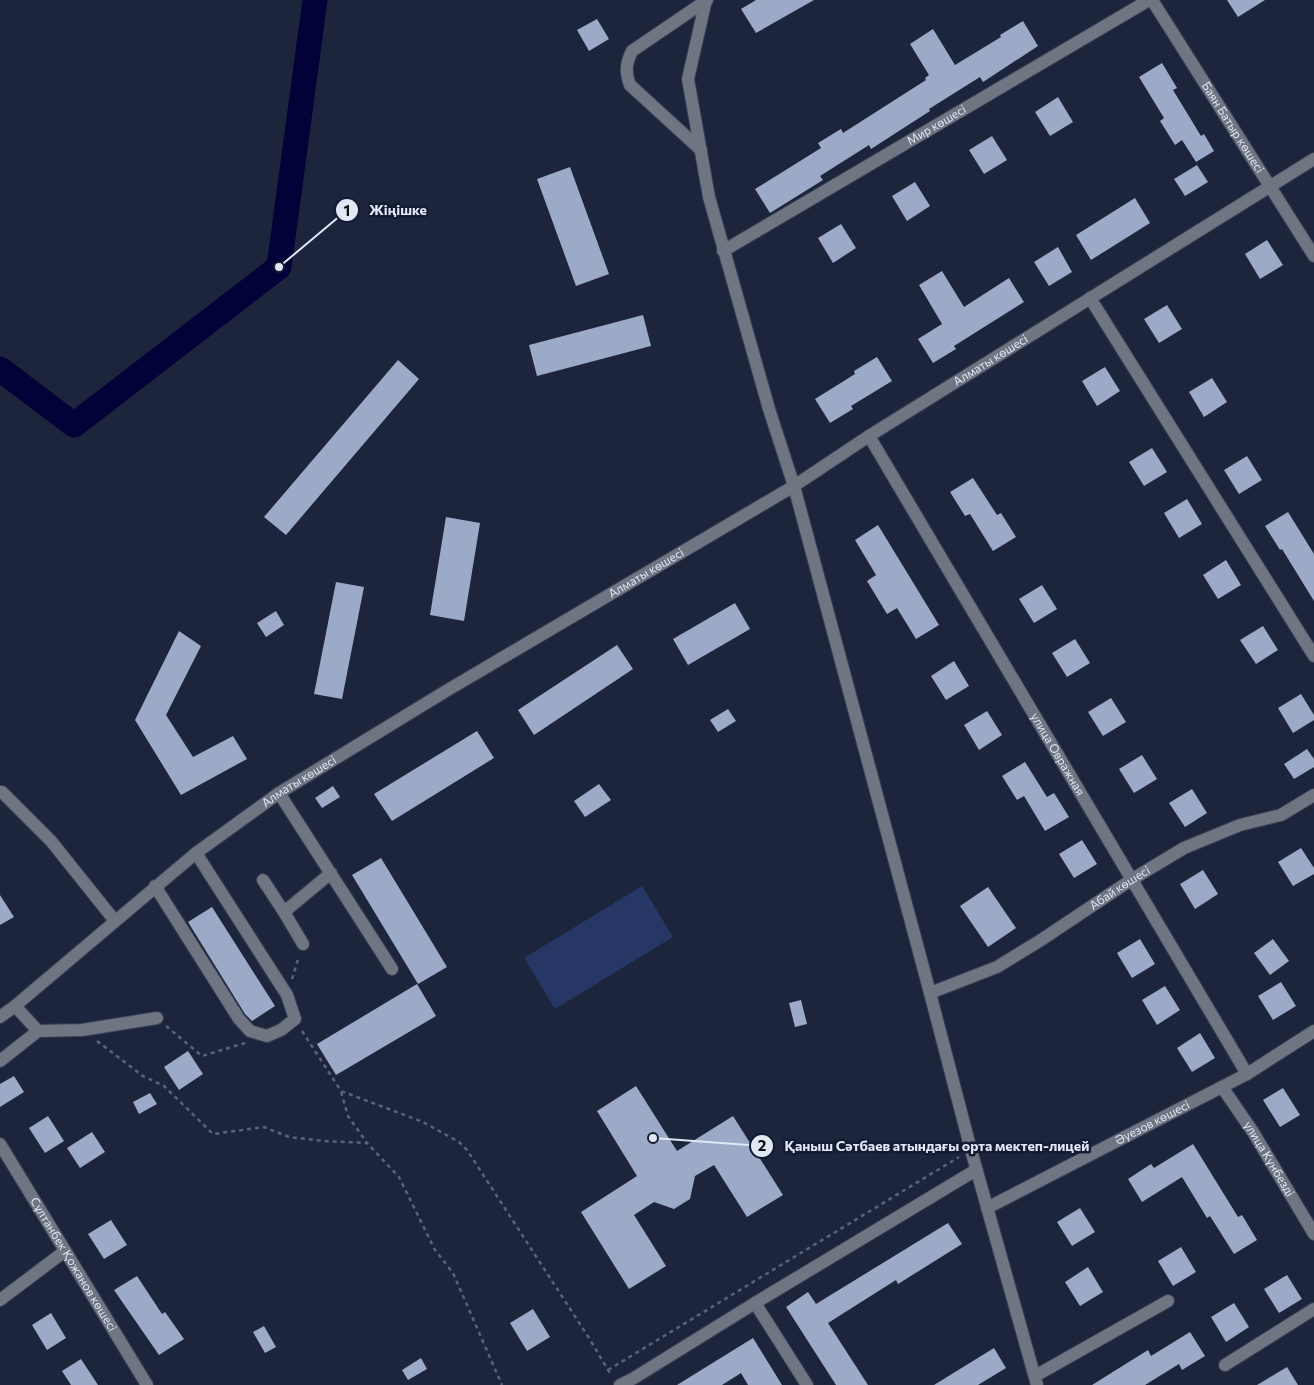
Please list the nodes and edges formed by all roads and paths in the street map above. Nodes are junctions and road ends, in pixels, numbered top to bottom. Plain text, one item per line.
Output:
1 (707, 0) edge
2 (1150, 0) edge
3 (701, 150) junction
4 (1314, 159) edge
5 (1270, 186) junction
6 (723, 251) junction
7 (1314, 256) edge
8 (1090, 298) junction
9 (869, 436) junction
10 (794, 486) junction
11 (1314, 656) edge
12 (0, 792) edge
13 (279, 793) junction
14 (1314, 795) edge
15 (196, 853) junction
16 (331, 874) junction
17 (263, 880) dead end
18 (1131, 880) junction
19 (155, 886) junction
20 (284, 912) junction
21 (115, 921) junction
22 (303, 944) joint
23 (392, 969) dead end
24 (930, 993) junction
25 (287, 995) junction
26 (15, 1006) junction
27 (0, 1016) edge
28 (158, 1018) joint
29 (294, 1019) junction
30 (38, 1030) junction
31 (82, 1030) junction
32 (1314, 1031) edge
33 (266, 1036) junction
34 (0, 1061) edge
35 (1247, 1074) junction
36 (1222, 1086) junction
37 (340, 1091) junction
38 (0, 1144) edge
39 (367, 1144) junction
40 (971, 1150) junction
41 (976, 1170) junction
42 (987, 1208) junction
43 (1314, 1234) edge
44 (65, 1251) junction
45 (0, 1300) edge
46 (1168, 1301) dead end
47 (755, 1303) junction
48 (1314, 1309) edge
49 (1225, 1365) dead end
50 (608, 1370) junction
51 (616, 1381) edge
52 (1036, 1381) edge
53 (636, 1382) edge
54 (147, 1385) edge
55 (502, 1385) edge
56 (807, 1385) edge

1 - 3 street
1 - 3 street
2 - 5 street, Баян Батыр көшесі
2 - 6 street, Мир көшесі
3 - 6 street
4 - 5 street, Алматы көшесі
5 - 7 street, Баян Батыр көшесі
5 - 8 street, Алматы көшесі
6 - 10 street
8 - 9 street, Алматы көшесі
8 - 11 street
9 - 10 street, Алматы көшесі
9 - 18 street, улица Овражная
10 - 13 street, Алматы көшесі
10 - 24 street
12 - 21 street
13 - 15 street, Алматы көшесі
13 - 16 street
14 - 18 street, Абай көшесі
15 - 19 street, Алматы көшесі
15 - 25 street
16 - 20 street
16 - 23 street
17 - 20 street
18 - 24 street, Абай көшесі
18 - 35 street, улица Овражная
19 - 21 street, Алматы көшесі
19 - 33 street
20 - 22 street
21 - 26 street, Алматы көшесі
22 - 25 path
24 - 40 street
25 - 29 street
26 - 27 street, Алматы көшесі
26 - 30 street
28 - 31 street
28 - 33 path
29 - 33 street
29 - 37 path
30 - 31 street
30 - 34 street
31 - 39 path
32 - 35 street, Әуезов көшесі
35 - 36 street, Әуезов көшесі
36 - 42 street, Әуезов көшесі
36 - 43 street, улица Күнбезді
37 - 39 path
37 - 50 path
38 - 44 street, Сұлтанбек Қожанов көшесі
39 - 55 path
40 - 41 street
40 - 50 path
41 - 42 street
41 - 47 street
42 - 52 street
44 - 45 street
44 - 54 street, Сұлтанбек Қожанов көшесі
46 - 52 street
47 - 53 street
47 - 56 street
48 - 49 street
50 - 51 path
51 - 53 street

